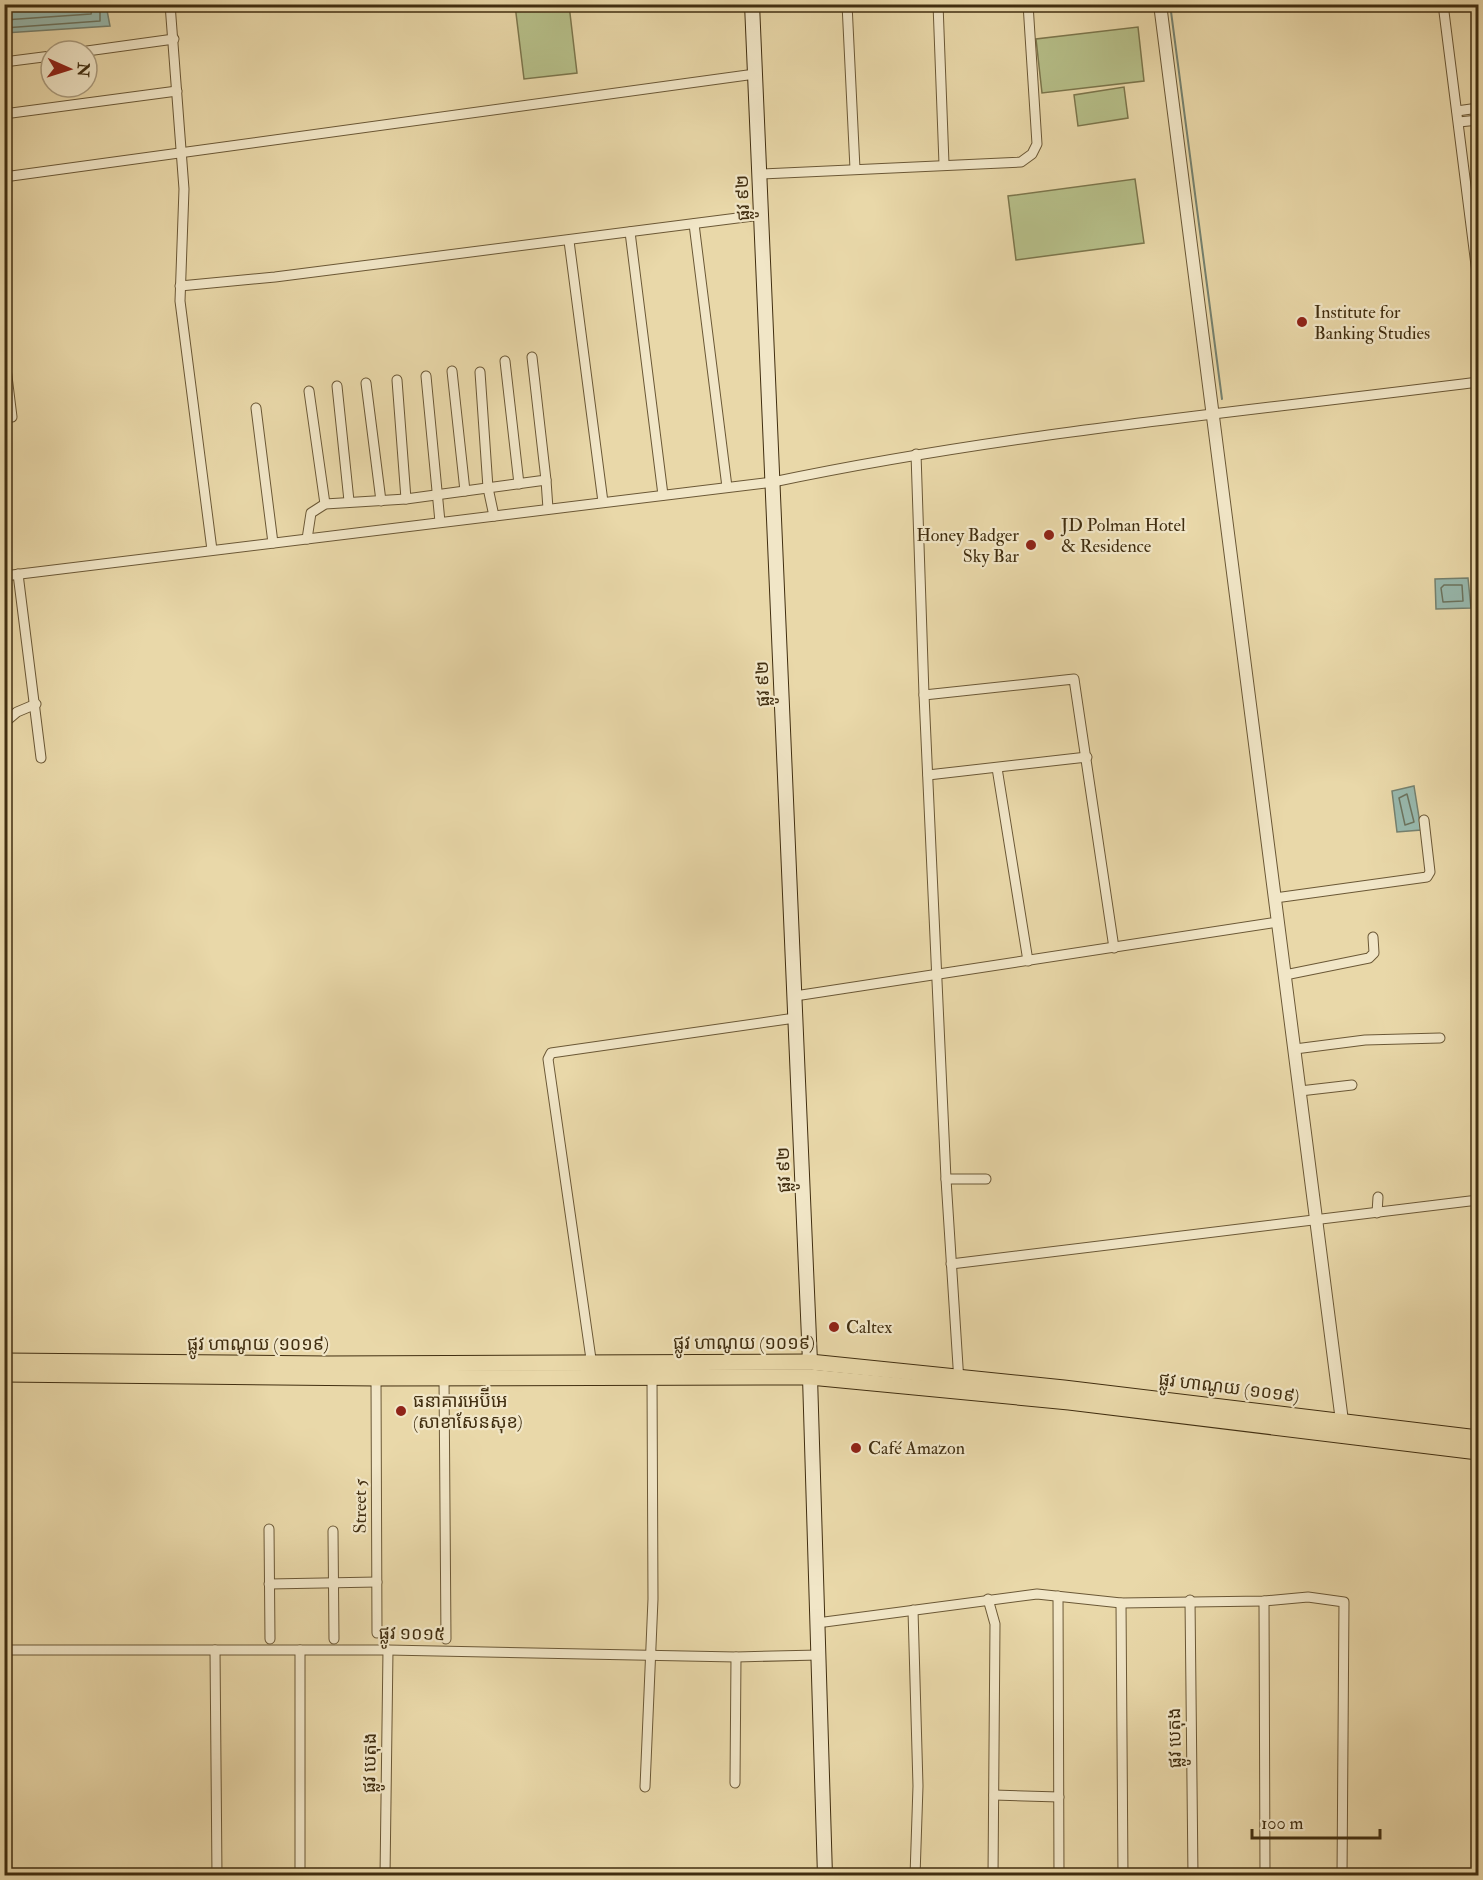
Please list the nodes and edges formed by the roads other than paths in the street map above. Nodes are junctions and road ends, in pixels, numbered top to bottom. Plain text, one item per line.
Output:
1 (170, 4) edge
2 (752, 4) edge
3 (847, 4) edge
4 (938, 4) edge
5 (1028, 4) edge
6 (1160, 4) edge
7 (1443, 4) edge
8 (174, 39) junction
9 (99, 49) edge
10 (39, 58) edge
11 (4, 62) edge
12 (755, 74) junction
13 (177, 91) junction
14 (1479, 108) edge
15 (1457, 111) junction
16 (4, 114) edge
17 (1479, 120) edge
18 (1459, 122) junction
19 (181, 154) junction
20 (4, 156) edge
21 (945, 164) junction
22 (855, 169) junction
23 (760, 174) junction
24 (6, 177) edge
25 (761, 215) junction
26 (694, 224) junction
27 (630, 232) junction
28 (569, 241) junction
29 (1479, 281) edge
30 (180, 286) junction
31 (4, 352) edge
32 (532, 357) dead end
33 (506, 361) dead end
34 (452, 371) dead end
35 (480, 372) dead end
36 (426, 376) dead end
37 (397, 380) dead end
38 (1479, 382) edge
39 (366, 383) dead end
40 (337, 386) dead end
41 (309, 391) dead end
42 (256, 408) dead end
43 (1213, 415) junction
44 (12, 417) dead end
45 (916, 454) junction
46 (546, 480) junction
47 (773, 482) junction
48 (519, 484) junction
49 (727, 487) junction
50 (488, 488) junction
51 (465, 491) junction
52 (436, 495) junction
53 (663, 495) junction
54 (406, 499) junction
55 (349, 501) junction
56 (381, 501) junction
57 (603, 502) junction
58 (325, 504) junction
59 (548, 509) junction
60 (494, 516) junction
61 (440, 522) junction
62 (307, 539) junction
63 (273, 543) junction
64 (212, 550) junction
65 (18, 574) junction
66 (4, 576) edge
67 (924, 695) junction
68 (36, 704) junction
69 (4, 723) edge
70 (1087, 757) junction
71 (41, 758) dead end
72 (997, 768) junction
73 (928, 775) junction
74 (1424, 820) dead end
75 (1275, 898) junction
76 (1278, 922) junction
77 (1373, 937) dead end
78 (1114, 948) junction
79 (1028, 961) junction
80 (938, 975) junction
81 (1285, 975) junction
82 (795, 996) junction
83 (795, 1018) junction
84 (1440, 1038) dead end
85 (1294, 1049) junction
86 (1352, 1085) dead end
87 (1300, 1091) junction
88 (946, 1179) junction
89 (986, 1179) dead end
90 (1378, 1197) dead end
91 (1479, 1200) edge
92 (1377, 1213) junction
93 (1316, 1219) junction
94 (951, 1264) junction
95 (4, 1361) edge
96 (810, 1369) junction
97 (592, 1370) junction
98 (4, 1374) edge
99 (652, 1377) junction
100 (376, 1378) junction
101 (444, 1378) junction
102 (959, 1383) junction
103 (1343, 1429) junction
104 (1479, 1438) edge
105 (1479, 1452) edge
106 (269, 1529) dead end
107 (333, 1531) dead end
108 (377, 1582) junction
109 (334, 1583) junction
110 (269, 1584) junction
111 (1058, 1596) junction
112 (988, 1599) junction
113 (1190, 1600) junction
114 (1264, 1601) junction
115 (1121, 1602) junction
116 (913, 1610) junction
117 (817, 1623) junction
118 (377, 1633) dead end
119 (334, 1639) dead end
120 (446, 1639) dead end
121 (270, 1640) dead end
122 (4, 1650) edge
123 (215, 1650) junction
124 (300, 1650) junction
125 (388, 1650) junction
126 (650, 1655) junction
127 (819, 1655) junction
128 (736, 1657) junction
129 (735, 1783) dead end
130 (645, 1787) dead end
131 (994, 1795) junction
132 (1059, 1797) junction
133 (217, 1875) edge
134 (300, 1875) edge
135 (385, 1875) edge
136 (825, 1875) edge
137 (915, 1875) edge
138 (993, 1875) edge
139 (1059, 1875) edge
140 (1123, 1875) edge
141 (1193, 1875) edge
142 (1265, 1875) edge
143 (1342, 1875) edge

1 - 8 street
2 - 12 main road, ផ្លូវ ៩២
3 - 22 street
4 - 21 street
5 - 21 street
6 - 43 street
7 - 15 street
8 - 9 street
8 - 13 street
10 - 11 street
12 - 19 street
12 - 23 main road, ផ្លូវ ៩២
13 - 16 street
13 - 19 street
14 - 15 street
15 - 18 street
17 - 18 street
18 - 29 street
19 - 24 street
19 - 30 street
20 - 24 street
21 - 22 street
22 - 23 street
23 - 25 main road, ផ្លូវ ៩២
25 - 26 street
25 - 47 main road, ផ្លូវ ៩២
26 - 27 street
26 - 49 street
27 - 28 street
27 - 53 street
28 - 30 street
28 - 57 street
30 - 64 street
31 - 44 street
32 - 46 street
33 - 48 street
34 - 51 street
35 - 50 street
36 - 52 street
37 - 54 street
38 - 43 street
39 - 56 street
40 - 55 street
41 - 58 street
42 - 63 street
43 - 45 street
43 - 75 street
45 - 47 street
45 - 67 street
46 - 48 street
46 - 59 street
47 - 49 street
47 - 82 main road, ផ្លូវ ៩២
48 - 50 street
49 - 53 street
50 - 51 street
50 - 60 street
51 - 52 street
52 - 54 street
52 - 61 street
53 - 57 street
54 - 56 street
55 - 56 street
55 - 58 street
57 - 59 street
58 - 62 street
59 - 60 street
60 - 61 street
61 - 62 street
62 - 63 street
63 - 64 street
64 - 65 street
65 - 66 street
65 - 68 street
67 - 70 street
67 - 73 street
68 - 69 street
68 - 71 street
70 - 72 street
70 - 78 street
72 - 73 street
72 - 79 street
73 - 80 street
74 - 75 street
75 - 76 street
76 - 78 street
76 - 81 street
77 - 81 street
78 - 79 street
79 - 80 street
80 - 82 street
80 - 88 street
81 - 85 street
82 - 83 main road, ផ្លូវ ៩២
83 - 96 main road, ផ្លូវ ៩២
83 - 97 street
84 - 85 street
85 - 87 street
86 - 87 street
87 - 93 street
88 - 89 street
88 - 94 street
90 - 92 street
91 - 92 street
92 - 93 street
93 - 94 street
93 - 103 street
94 - 102 street
95 - 97 main road, ផ្លូវ ហាណូយ (១០១៩)
96 - 97 main road, ផ្លូវ ហាណូយ (១០១៩)
96 - 99 main road, ផ្លូវ ហាណូយ (១០១៩)
96 - 102 main road, ផ្លូវ ហាណូយ (១០១៩)
96 - 117 main road, ផ្លូវ ៩២
97 - 99 main road, ផ្លូវ ហាណូយ (១០១៩)
97 - 101 main road, ផ្លូវ ហាណូយ (១០១៩)
98 - 100 main road, ផ្លូវ ហាណូយ (១០១៩)
99 - 126 street
100 - 101 main road, ផ្លូវ ហាណូយ (១០១៩)
100 - 108 street, Street 5
101 - 120 street
102 - 103 main road, ផ្លូវ ហាណូយ (១០១៩)
103 - 104 main road, ផ្លូវ ហាណូយ (១០១៩)
103 - 105 main road, ផ្លូវ ហាណូយ (១០១៩)
106 - 110 street
107 - 109 street
108 - 109 street
108 - 118 street, Street 5
109 - 110 street
109 - 119 street
110 - 121 street
111 - 112 street
111 - 115 street
111 - 132 street
112 - 116 street
112 - 131 street
113 - 114 street
113 - 115 street
113 - 141 street, ផ្លូវ បេតុង
114 - 142 street
114 - 143 street
115 - 140 street
116 - 117 street
116 - 137 street
117 - 127 main road, ផ្លូវ ៩២
122 - 123 street, ផ្លូវ ១០១៥
123 - 124 street, ផ្លូវ ១០១៥
123 - 133 street
124 - 125 street, ផ្លូវ ១០១៥
124 - 134 street
125 - 126 street, ផ្លូវ ១០១៥
125 - 135 street, ផ្លូវ បេតុង
126 - 128 street, ផ្លូវ ១០១៥
126 - 130 street
127 - 128 street, ផ្លូវ ១០១៥
127 - 136 main road, ផ្លូវ ៩២
128 - 129 street
131 - 132 street
131 - 138 street
132 - 139 street

